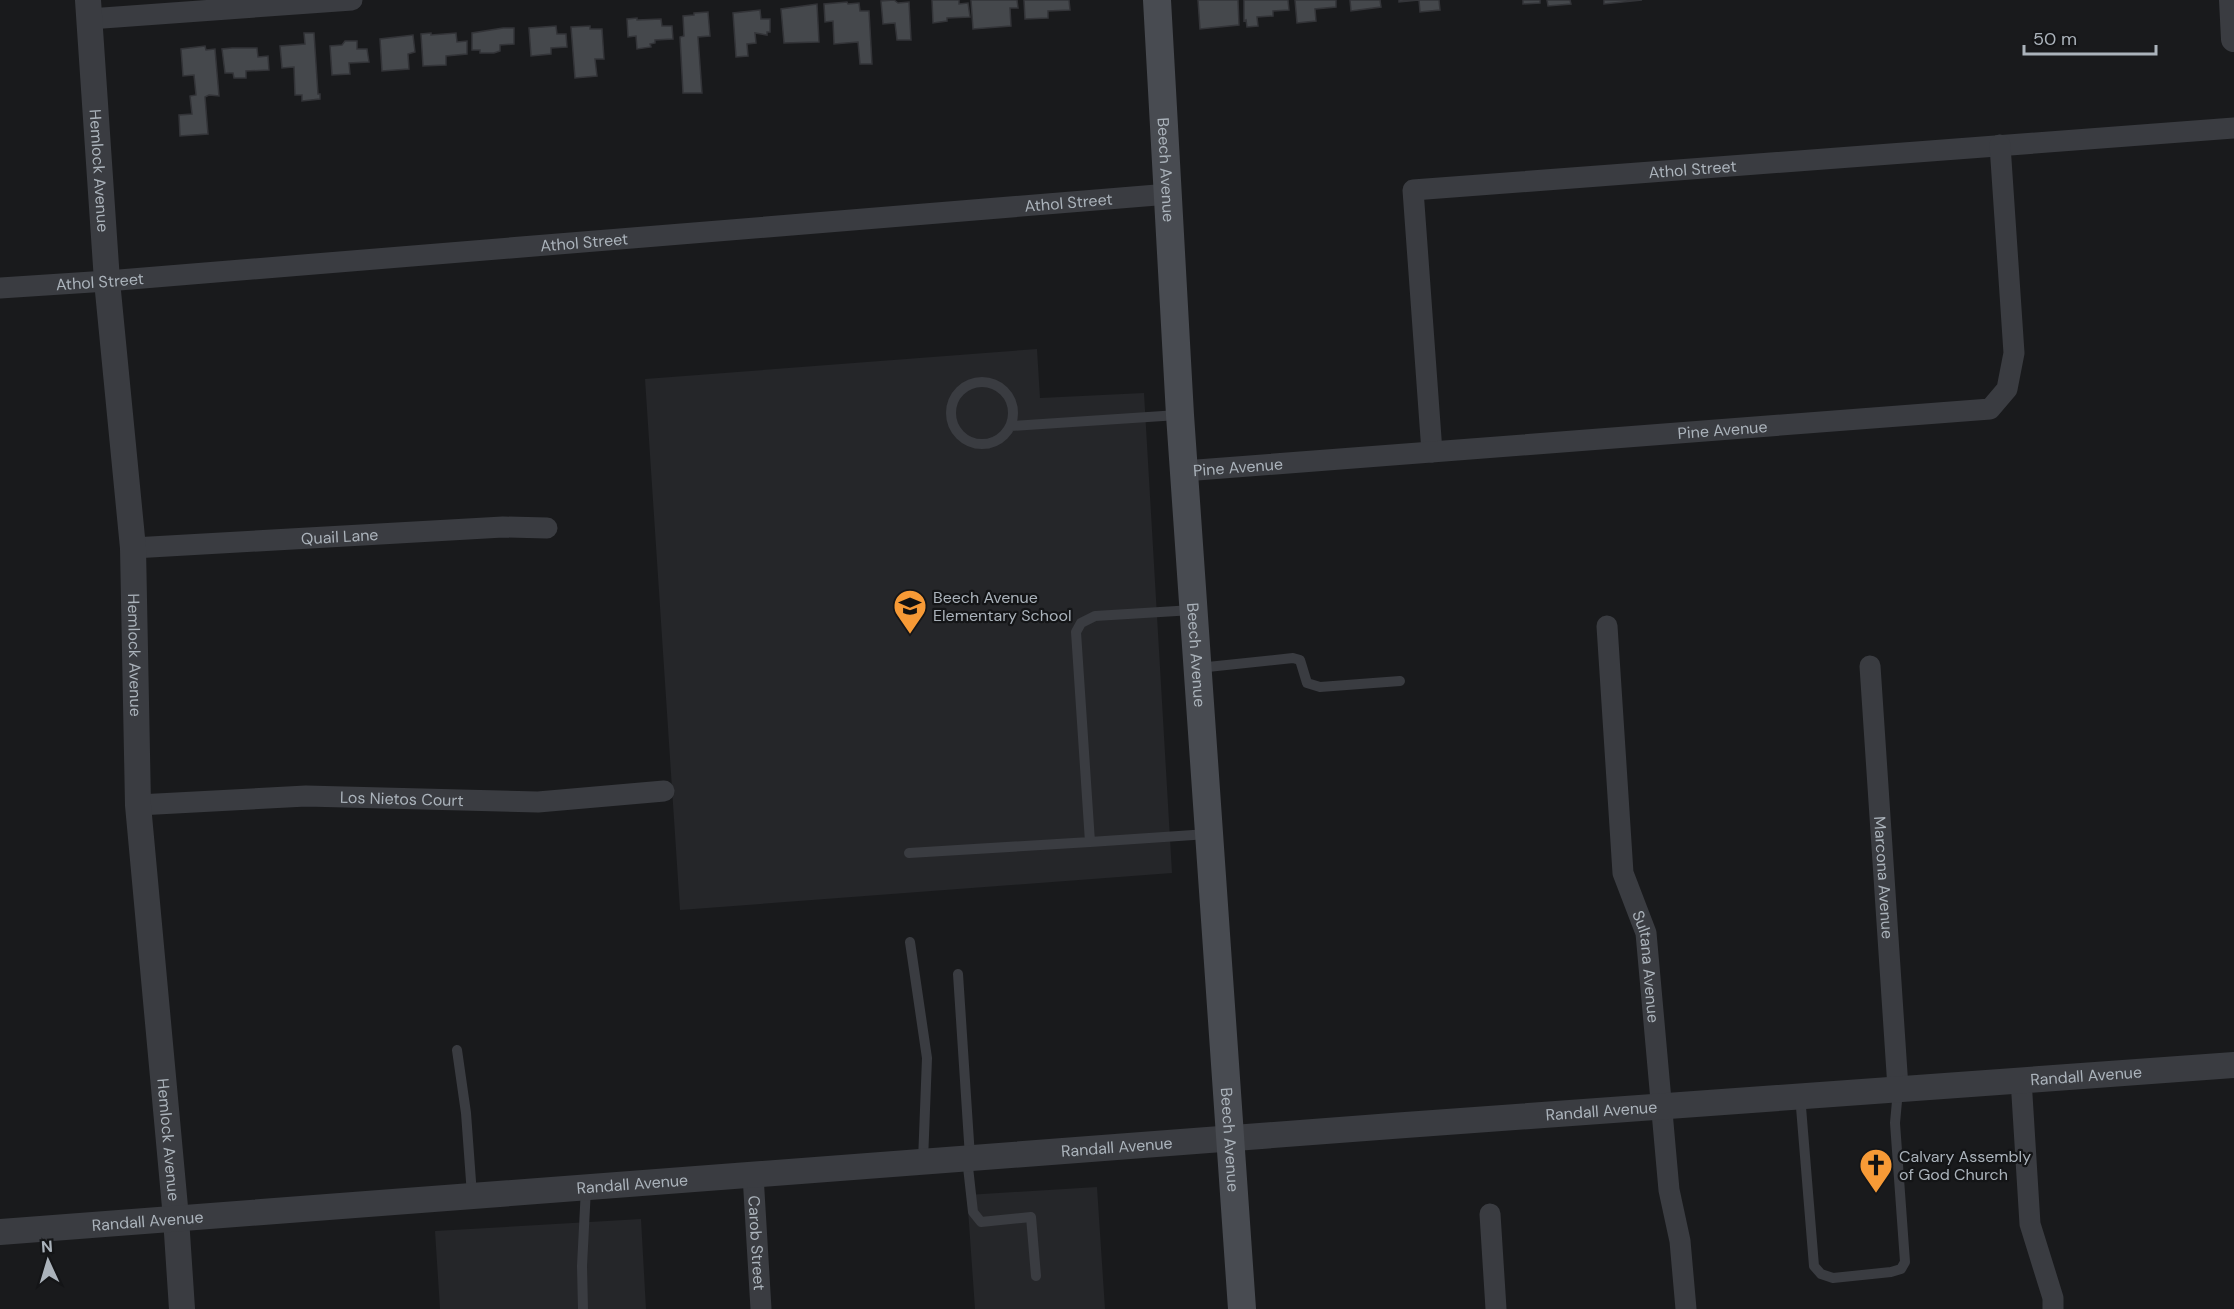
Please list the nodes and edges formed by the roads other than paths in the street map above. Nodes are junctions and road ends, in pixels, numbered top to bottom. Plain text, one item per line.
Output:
1 (352, 0) edge
2 (1157, 0) edge
3 (2232, 0) edge
4 (88, 9) edge
5 (2234, 39) edge
6 (2234, 128) edge
7 (2000, 145) junction
8 (1168, 194) junction
9 (107, 281) junction
10 (0, 288) edge
11 (1180, 415) junction
12 (1011, 426) junction
13 (1432, 452) junction
14 (1184, 471) junction
15 (547, 528) dead end
16 (133, 548) junction
17 (1193, 610) junction
18 (1607, 626) dead end
19 (1870, 666) dead end
20 (1198, 668) junction
21 (1400, 681) dead end
22 (664, 791) dead end
23 (138, 805) junction
24 (1210, 834) junction
25 (1090, 842) junction
26 (909, 853) dead end
27 (910, 942) dead end
28 (958, 974) dead end
29 (457, 1050) dead end
30 (2234, 1065) edge
31 (2021, 1079) junction
32 (1898, 1088) junction
33 (1800, 1095) junction
34 (1663, 1105) junction
35 (1230, 1137) junction
36 (969, 1158) junction
37 (923, 1161) junction
38 (753, 1175) junction
39 (586, 1188) junction
40 (472, 1196) junction
41 (1490, 1214) dead end
42 (176, 1218) junction
43 (0, 1232) edge
44 (1036, 1276) dead end
45 (182, 1309) edge
46 (583, 1309) edge
47 (761, 1309) edge
48 (1242, 1309) edge
49 (1496, 1309) edge
50 (1686, 1309) edge
51 (2053, 1309) edge

1 - 4 street
2 - 8 main road, Beech Avenue
3 - 5 street
4 - 9 street, Hemlock Avenue
6 - 7 street, Athol Street
7 - 13 street, Pine Avenue
7 - 13 street, Athol Street
8 - 9 street, Athol Street
8 - 11 main road, Beech Avenue
9 - 10 street, Athol Street
9 - 16 street, Hemlock Avenue
11 - 12 lane
11 - 14 main road, Beech Avenue
12 - 12 lane
13 - 14 street, Pine Avenue
14 - 17 main road, Beech Avenue
15 - 16 street, Quail Lane
16 - 23 street, Hemlock Avenue
17 - 20 main road, Beech Avenue
17 - 25 lane
18 - 34 street, Sultana Avenue
19 - 32 street, Marcona Avenue
20 - 21 lane
20 - 24 main road, Beech Avenue
22 - 23 street, Los Nietos Court
23 - 42 street, Hemlock Avenue
24 - 25 lane
24 - 35 main road, Beech Avenue
25 - 26 lane
27 - 37 lane
28 - 36 lane
29 - 40 lane
30 - 31 street, Randall Avenue
31 - 32 street, Randall Avenue
31 - 51 street
32 - 33 street, Randall Avenue
32 - 33 lane
33 - 34 street, Randall Avenue
34 - 35 street, Randall Avenue
34 - 50 street, Sultana Avenue
35 - 36 street, Randall Avenue
35 - 48 main road, Beech Avenue
36 - 37 street, Randall Avenue
36 - 44 lane
37 - 38 street, Randall Avenue
38 - 39 street, Randall Avenue
38 - 47 street, Carob Street
39 - 40 street, Randall Avenue
39 - 46 lane
40 - 42 street, Randall Avenue
41 - 49 street
42 - 43 street, Randall Avenue
42 - 45 street, Hemlock Avenue

